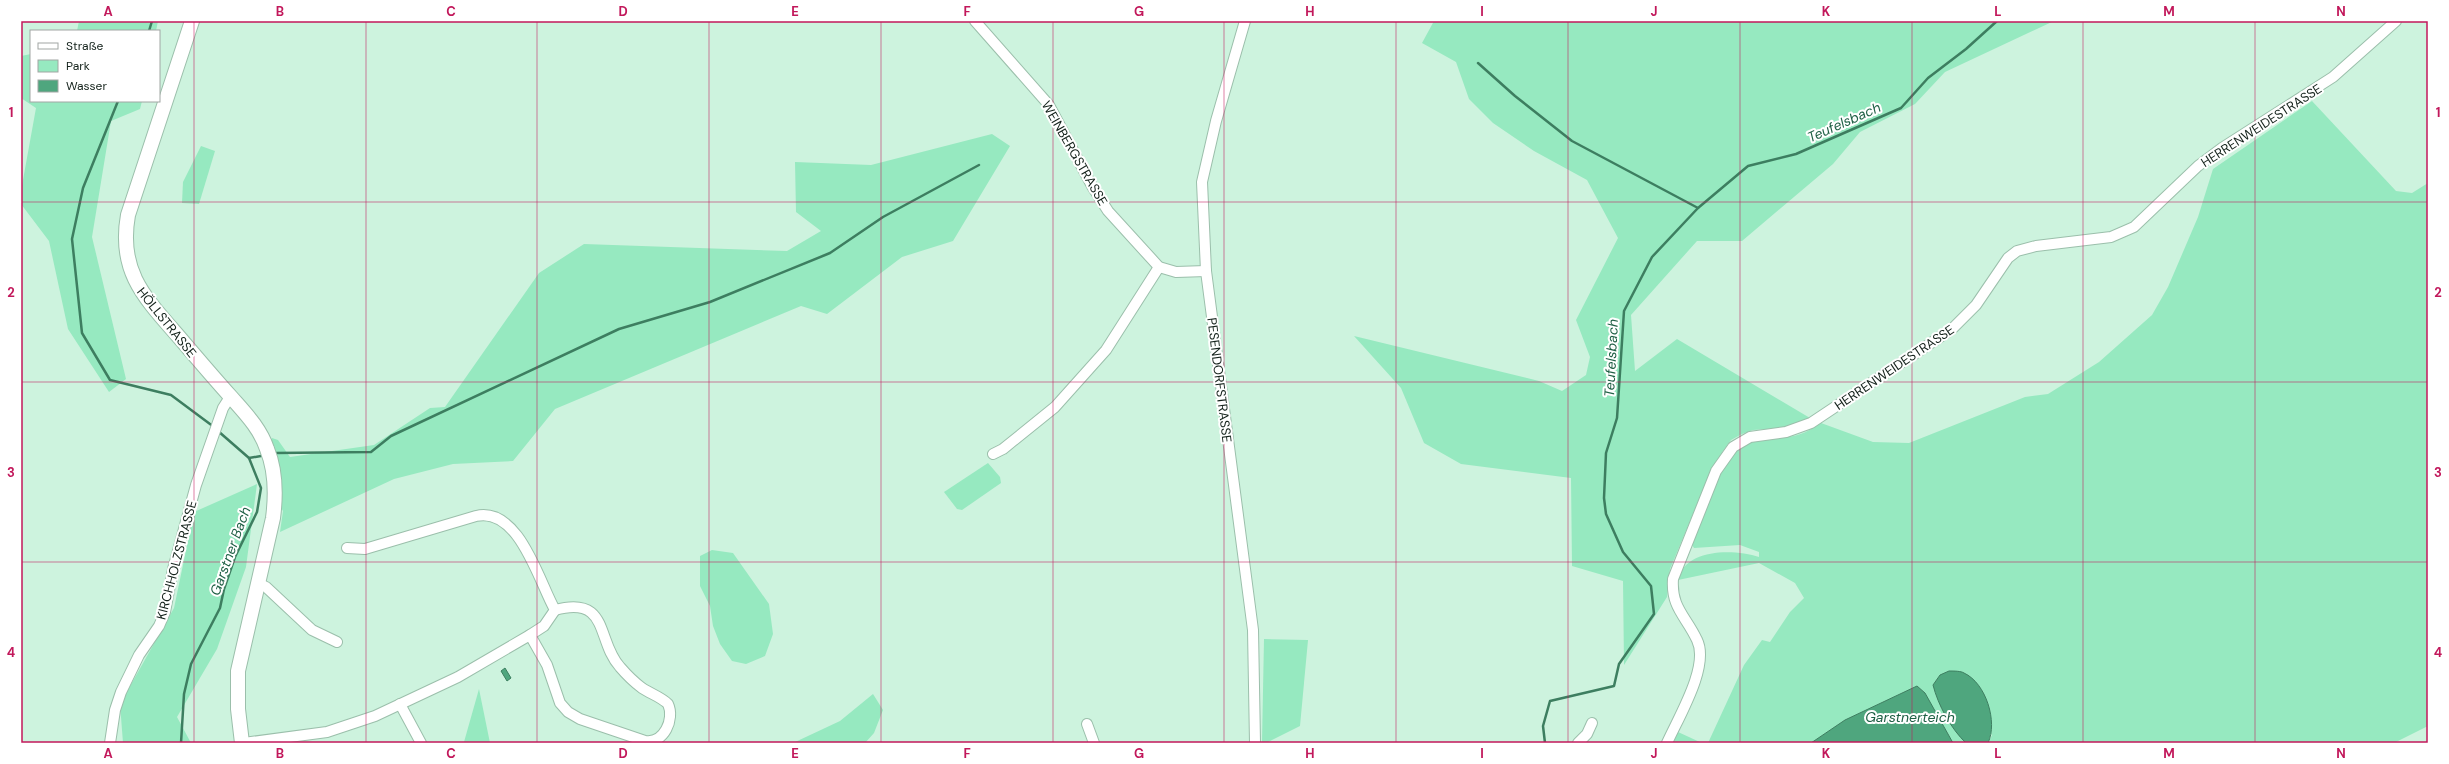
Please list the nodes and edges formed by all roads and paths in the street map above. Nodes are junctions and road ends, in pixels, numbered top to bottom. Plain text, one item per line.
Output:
1 (192, 21) edge
2 (975, 21) edge
3 (1245, 21) edge
4 (2396, 21) edge
5 (1159, 267) junction
6 (1206, 271) junction
7 (230, 397) junction
8 (993, 454) dead end
9 (347, 548) dead end
10 (258, 583) junction
11 (555, 610) junction
12 (530, 635) junction
13 (337, 642) dead end
14 (400, 704) junction
15 (1592, 723) dead end
16 (1087, 724) dead end
17 (1094, 737) edge
18 (110, 743) edge
19 (243, 743) edge
20 (421, 743) edge
21 (1255, 743) edge
22 (1578, 743) edge
23 (1667, 743) edge

1 - 7 street, HÖLLSTRASSE
2 - 5 street, WEINBERGSTRASSE
3 - 6 street, PESENDORFSTRASSE
4 - 23 street, HERRENWEIDESTRASSE
5 - 6 street
5 - 8 street
6 - 21 street, PESENDORFSTRASSE
7 - 10 street, HÖLLSTRASSE
7 - 18 street, KIRCHHOLZSTRASSE
9 - 11 street
10 - 13 street
10 - 19 street, HÖLLSTRASSE
11 - 12 street
11 - 12 street
12 - 14 street
14 - 19 street
14 - 20 street
15 - 22 street
16 - 17 street

